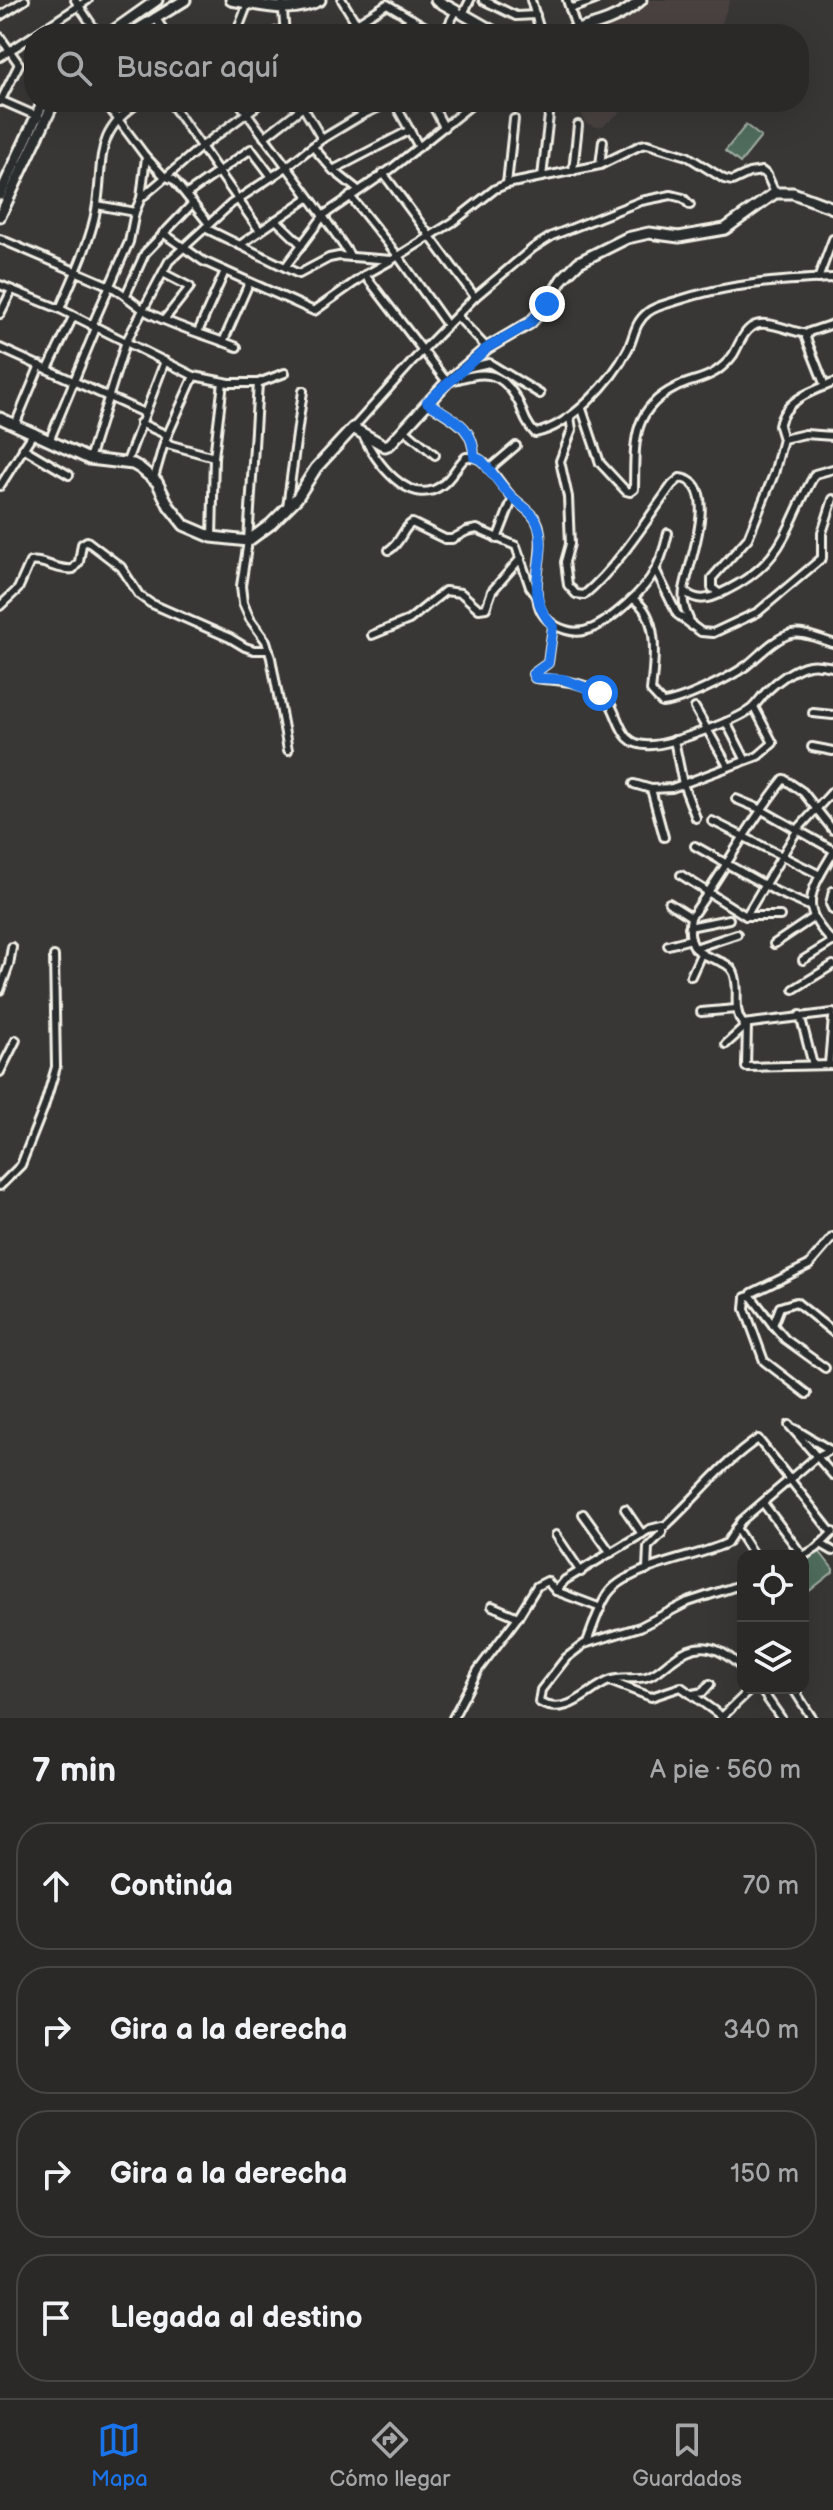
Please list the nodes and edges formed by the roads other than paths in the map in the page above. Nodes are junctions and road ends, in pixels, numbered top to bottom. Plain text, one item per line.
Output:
1 (25, 0) edge
2 (88, 0) edge
3 (157, 0) edge
4 (185, 0) edge
5 (231, 0) edge
6 (320, 0) edge
7 (342, 0) edge
8 (436, 0) edge
9 (470, 0) edge
10 (483, 0) edge
11 (531, 0) edge
12 (567, 0) edge
13 (595, 0) edge
14 (641, 0) edge
15 (77, 3) edge
16 (248, 3) junction
17 (393, 3) edge
18 (282, 4) edge
19 (570, 9) junction
20 (460, 13) junction
21 (159, 14) junction
22 (536, 15) junction
23 (0, 16) edge
24 (409, 22) junction
25 (356, 23) joint
26 (49, 24) edge
27 (91, 24) edge
28 (123, 24) edge
29 (144, 24) edge
30 (162, 24) edge
31 (240, 24) edge
32 (284, 24) edge
33 (406, 24) edge
34 (414, 24) edge
35 (452, 24) edge
36 (480, 24) edge
37 (538, 24) edge
38 (575, 24) edge
39 (599, 24) edge
40 (0, 37) edge
41 (24, 42) edge
42 (10, 51) junction
43 (0, 57) edge
44 (0, 101) edge
45 (24, 111) edge
46 (27, 112) edge
47 (42, 112) edge
48 (46, 112) edge
49 (112, 112) edge
50 (128, 112) edge
51 (177, 112) edge
52 (250, 112) edge
53 (293, 112) edge
54 (307, 112) edge
55 (360, 112) edge
56 (369, 112) edge
57 (398, 112) edge
58 (436, 112) edge
59 (460, 112) edge
60 (247, 114) junction
61 (362, 115) junction
62 (549, 115) dead end
63 (41, 118) junction
64 (514, 119) dead end
65 (118, 121) junction
66 (578, 125) dead end
67 (444, 127) junction
68 (410, 130) junction
69 (264, 137) junction
70 (322, 139) junction
71 (603, 141) dead end
72 (201, 147) junction
73 (313, 147) junction
74 (419, 147) junction
75 (146, 157) junction
76 (600, 165) junction
77 (285, 168) junction
78 (333, 170) junction
79 (573, 171) junction
80 (217, 172) junction
81 (383, 173) junction
82 (164, 176) junction
83 (272, 177) junction
84 (542, 177) junction
85 (507, 184) junction
86 (358, 190) junction
87 (775, 193) junction
88 (187, 194) junction
89 (0, 195) edge
90 (350, 196) junction
91 (141, 198) junction
92 (308, 198) junction
93 (237, 200) junction
94 (193, 203) junction
95 (97, 205) junction
96 (690, 205) dead end
97 (833, 208) edge
98 (135, 212) junction
99 (324, 215) junction
100 (0, 216) edge
101 (276, 220) junction
102 (207, 226) junction
103 (260, 231) junction
104 (163, 233) junction
105 (429, 237) junction
106 (0, 239) edge
107 (833, 239) edge
108 (129, 242) junction
109 (240, 245) junction
110 (302, 245) junction
111 (182, 248) junction
112 (147, 251) junction
113 (351, 257) junction
114 (395, 258) junction
115 (286, 266) junction
116 (75, 270) junction
117 (225, 271) junction
118 (163, 273) junction
119 (365, 275) junction
120 (833, 278) edge
121 (818, 279) junction
122 (249, 283) junction
123 (0, 285) edge
124 (110, 286) junction
125 (12, 290) junction
126 (126, 295) junction
127 (475, 297) junction
128 (60, 309) junction
129 (144, 310) junction
130 (0, 314) edge
131 (457, 316) junction
132 (73, 317) junction
133 (164, 320) junction
134 (833, 324) edge
135 (447, 325) junction
136 (94, 327) junction
137 (198, 332) junction
138 (807, 334) junction
139 (223, 342) junction
140 (125, 344) junction
141 (237, 347) dead end
142 (0, 348) edge
143 (487, 348) junction
144 (422, 351) junction
145 (165, 361) junction
146 (40, 365) junction
147 (48, 369) junction
148 (464, 370) junction
149 (285, 373) dead end
150 (194, 376) junction
151 (74, 380) junction
152 (223, 382) junction
153 (447, 382) junction
154 (258, 383) junction
155 (833, 383) edge
156 (825, 386) junction
157 (303, 391) dead end
158 (540, 394) dead end
159 (107, 395) junction
160 (427, 402) junction
161 (582, 409) junction
162 (144, 413) junction
163 (570, 417) junction
164 (0, 418) edge
165 (140, 423) junction
166 (15, 425) junction
167 (353, 428) junction
168 (404, 429) junction
169 (34, 432) junction
170 (167, 435) junction
171 (363, 435) junction
172 (833, 436) edge
173 (50, 439) junction
174 (783, 439) junction
175 (164, 443) junction
176 (516, 446) dead end
177 (23, 448) junction
178 (435, 455) dead end
179 (214, 457) junction
180 (474, 457) junction
181 (89, 459) junction
182 (126, 464) junction
183 (489, 469) junction
184 (833, 469) edge
185 (69, 475) dead end
186 (154, 478) junction
187 (1, 481) edge
188 (513, 498) junction
189 (833, 499) edge
190 (287, 507) junction
191 (668, 533) dead end
192 (212, 537) junction
193 (497, 539) junction
194 (248, 541) junction
195 (389, 550) dead end
196 (833, 556) edge
197 (521, 558) junction
198 (822, 558) junction
199 (656, 571) junction
200 (684, 591) junction
201 (720, 594) junction
202 (536, 595) junction
203 (633, 599) junction
204 (0, 606) edge
205 (553, 626) junction
206 (692, 626) junction
207 (372, 635) dead end
208 (833, 643) edge
209 (269, 650) junction
210 (833, 667) edge
211 (754, 707) junction
212 (695, 708) dead end
213 (813, 713) dead end
214 (833, 715) edge
215 (726, 722) junction
216 (707, 729) junction
217 (674, 740) junction
218 (812, 747) dead end
219 (288, 750) dead end
220 (833, 751) edge
221 (745, 759) junction
222 (728, 766) junction
223 (634, 784) dead end
224 (683, 784) junction
225 (651, 789) junction
226 (833, 791) edge
227 (736, 799) dead end
228 (816, 807) junction
229 (760, 809) junction
230 (696, 818) dead end
231 (712, 821) dead end
232 (798, 829) junction
233 (833, 830) edge
234 (743, 836) junction
235 (664, 837) dead end
236 (695, 846) dead end
237 (833, 852) edge
238 (783, 856) junction
239 (726, 865) junction
240 (681, 875) dead end
241 (820, 875) junction
242 (765, 885) junction
243 (833, 891) edge
244 (708, 893) junction
245 (669, 903) dead end
246 (809, 906) junction
247 (833, 910) edge
248 (746, 916) junction
249 (780, 916) dead end
250 (691, 917) junction
251 (814, 917) junction
252 (729, 919) dead end
253 (689, 927) junction
254 (737, 934) dead end
255 (691, 939) junction
256 (832, 942) edge
257 (774, 944) dead end
258 (668, 945) dead end
259 (12, 947) dead end
260 (695, 948) junction
261 (701, 954) junction
262 (54, 956) dead end
263 (803, 960) dead end
264 (833, 966) edge
265 (691, 976) dead end
266 (794, 989) dead end
267 (0, 990) edge
268 (736, 1009) junction
269 (701, 1012) dead end
270 (800, 1015) junction
271 (833, 1015) edge
272 (747, 1025) junction
273 (16, 1040) dead end
274 (726, 1044) dead end
275 (831, 1064) edge
276 (813, 1065) junction
277 (0, 1072) edge
278 (0, 1186) edge
279 (833, 1237) edge
280 (751, 1296) junction
281 (773, 1325) junction
282 (833, 1332) edge
283 (825, 1368) dead end
284 (807, 1394) dead end
285 (832, 1450) edge
286 (816, 1457) junction
287 (833, 1475) edge
288 (790, 1480) junction
289 (763, 1503) junction
290 (625, 1509) dead end
291 (583, 1514) dead end
292 (663, 1528) junction
293 (736, 1528) junction
294 (832, 1533) edge
295 (642, 1534) junction
296 (556, 1535) dead end
297 (821, 1544) junction
298 (750, 1550) edge
299 (798, 1550) edge
300 (833, 1551) edge
301 (809, 1552) edge
302 (611, 1553) junction
303 (647, 1570) junction
304 (581, 1572) junction
305 (737, 1586) edge
306 (556, 1591) junction
307 (492, 1606) dead end
308 (601, 1608) junction
309 (518, 1617) junction
310 (587, 1643) junction
311 (737, 1663) edge
312 (609, 1681) junction
313 (710, 1684) dead end
314 (693, 1694) junction
315 (746, 1694) edge
316 (764, 1694) edge
317 (797, 1694) edge
318 (571, 1714) dead end
319 (557, 1715) dead end
320 (722, 1717) edge
321 (453, 1718) edge
322 (781, 1718) edge
323 (812, 1718) edge

1 - 23 street
2 - 15 street
3 - 21 street
3 - 28 street
4 - 21 street
5 - 16 street
6 - 18 street
7 - 25 street
8 - 20 street
9 - 20 street
10 - 22 street
11 - 22 street
12 - 19 street
13 - 19 street
14 - 39 street
15 - 26 street
15 - 27 street
16 - 18 street
16 - 31 street
17 - 24 street
17 - 25 street
18 - 32 street
19 - 38 street
20 - 35 street
20 - 36 street
21 - 29 street
21 - 30 street
22 - 37 street
24 - 33 street
24 - 34 street
40 - 42 street
41 - 42 street
42 - 43 street
42 - 44 street
44 - 45 street
46 - 63 street
47 - 63 street
48 - 63 street
49 - 65 street
50 - 65 street
51 - 72 street
52 - 60 street
53 - 69 street
54 - 70 street
55 - 61 street
56 - 61 street
57 - 68 street
58 - 67 street
59 - 67 street
60 - 69 street
60 - 72 street
61 - 70 street
62 - 84 street
63 - 89 street
63 - 100 street
64 - 85 street
65 - 75 street
65 - 95 street
66 - 79 street
67 - 74 street
68 - 74 street
68 - 78 street
69 - 77 street
70 - 73 street
71 - 76 street
72 - 80 street
72 - 82 street
73 - 77 street
73 - 78 street
74 - 81 street
75 - 82 street
75 - 91 street
76 - 79 street
76 - 87 street
77 - 83 street
77 - 92 street
78 - 86 street
79 - 84 street
80 - 83 street
80 - 88 street
80 - 93 street
81 - 86 street
81 - 105 street
82 - 88 street
82 - 91 street
83 - 93 street
84 - 85 street
85 - 105 street
86 - 90 street
87 - 97 street
87 - 143 street
88 - 94 street
90 - 99 street
90 - 114 street
91 - 98 street
92 - 99 street
92 - 101 street
93 - 102 street
93 - 103 street
94 - 102 street
94 - 104 street
95 - 98 street
95 - 116 street
96 - 127 street
98 - 108 street
99 - 110 street
99 - 113 street
101 - 103 street
101 - 110 street
102 - 109 street
102 - 111 street
103 - 109 street
104 - 111 street
104 - 112 street
105 - 114 street
105 - 127 street
106 - 116 street
107 - 121 street
108 - 112 street
108 - 124 street
109 - 115 street
110 - 115 street
111 - 117 street
111 - 118 street
112 - 126 street
113 - 114 street
113 - 115 street
114 - 119 street
114 - 135 street
116 - 124 street
116 - 128 street
117 - 122 street
117 - 137 street
118 - 129 street
118 - 133 street
119 - 122 street
119 - 144 street
120 - 121 street
121 - 161 street
122 - 139 street
123 - 125 street
124 - 126 street
124 - 136 street
125 - 128 street
125 - 130 street
126 - 129 street
127 - 131 street
128 - 132 street
129 - 133 street
129 - 140 street
131 - 135 street
131 - 143 street
132 - 136 street
132 - 147 street
133 - 137 street
134 - 138 street
135 - 144 street
136 - 140 street
136 - 151 street
137 - 139 street
138 - 156 street
138 - 161 street
139 - 141 street
140 - 145 street
140 - 159 street
142 - 146 street
143 - 148 street
144 - 153 street
144 - 167 street
145 - 150 street
145 - 162 street
146 - 147 street
146 - 166 street
147 - 151 street
148 - 153 street
148 - 158 street
149 - 154 street
150 - 152 street
150 - 170 street
151 - 159 street
151 - 173 street
152 - 154 street
152 - 179 street
153 - 160 street
153 - 163 street
154 - 194 street
155 - 156 street
156 - 174 street
157 - 190 street
159 - 162 street
159 - 181 street
160 - 168 street
160 - 180 street
161 - 163 street
162 - 165 street
163 - 200 street
164 - 166 street
165 - 170 street
165 - 182 street
166 - 169 street
167 - 171 street
167 - 190 street
168 - 171 street
168 - 178 street
169 - 173 street
169 - 177 street
170 - 175 street
171 - 180 street
172 - 174 street
173 - 181 street
174 - 201 street
175 - 179 street
175 - 186 street
176 - 183 street
177 - 185 street
177 - 187 street
179 - 192 street
180 - 183 street
181 - 182 street
182 - 186 street
183 - 188 street
184 - 201 street
186 - 192 street
188 - 193 street
188 - 202 street
189 - 198 street
190 - 194 street
191 - 199 street
192 - 194 street
193 - 195 street
193 - 197 street
194 - 209 street
196 - 198 street
197 - 202 street
197 - 207 street
198 - 206 street
199 - 203 street
199 - 206 street
200 - 201 street
200 - 206 street
202 - 205 street
203 - 205 street
203 - 208 street
204 - 209 street
205 - 217 street
209 - 219 street
210 - 211 street
211 - 215 street
211 - 221 street
212 - 216 street
213 - 214 street
215 - 216 street
215 - 221 street
216 - 217 street
216 - 222 street
217 - 224 street
218 - 220 street
221 - 222 street
222 - 224 street
223 - 225 street
224 - 225 street
224 - 230 street
225 - 235 street
226 - 228 street
227 - 229 street
228 - 229 street
228 - 232 street
228 - 233 street
229 - 232 street
229 - 234 street
231 - 234 street
232 - 237 street
232 - 238 street
234 - 238 street
234 - 239 street
236 - 239 street
237 - 241 street
238 - 241 street
238 - 242 street
239 - 242 street
239 - 244 street
240 - 244 street
241 - 246 street
242 - 246 street
242 - 248 street
243 - 247 street
244 - 248 street
244 - 250 street
245 - 250 street
246 - 251 street
248 - 249 street
250 - 253 street
251 - 256 street
251 - 257 street
252 - 253 street
253 - 255 street
254 - 260 street
255 - 258 street
255 - 260 street
256 - 263 street
259 - 267 street
260 - 261 street
261 - 265 street
261 - 268 street
262 - 278 street
264 - 266 street
268 - 269 street
268 - 272 street
270 - 271 street
270 - 272 street
270 - 276 street
271 - 275 street
272 - 274 street
272 - 276 street
273 - 277 street
275 - 276 street
279 - 280 street
280 - 281 street
280 - 284 street
281 - 282 street
281 - 283 street
285 - 286 street
285 - 286 street
286 - 287 street
286 - 288 street
288 - 289 street
288 - 292 street
288 - 294 street
289 - 293 street
289 - 299 street
290 - 295 street
291 - 302 street
292 - 295 street
292 - 303 street
293 - 298 street
293 - 303 street
294 - 297 street
295 - 302 street
296 - 304 street
297 - 300 street
297 - 301 street
302 - 304 street
303 - 308 street
304 - 306 street
305 - 310 street
306 - 308 street
306 - 309 street
307 - 309 street
308 - 310 street
309 - 321 street
310 - 319 street
311 - 312 street
312 - 314 street
312 - 318 street
313 - 314 street
314 - 320 street
315 - 320 street
316 - 322 street
317 - 323 street

